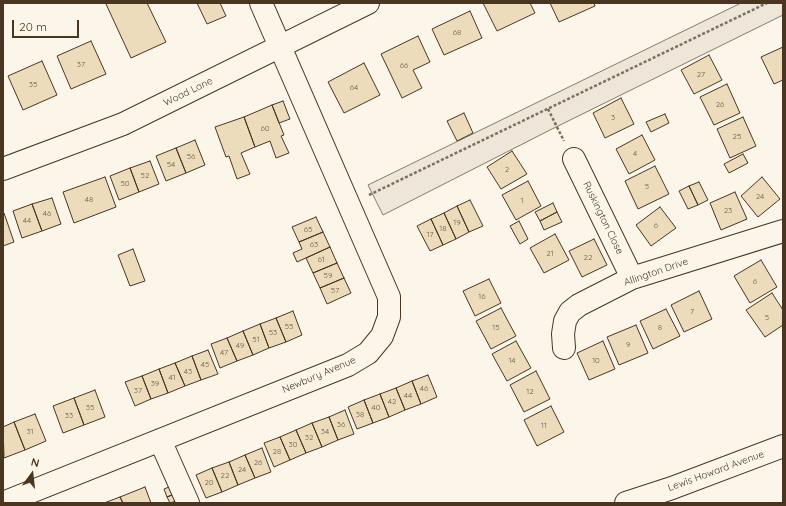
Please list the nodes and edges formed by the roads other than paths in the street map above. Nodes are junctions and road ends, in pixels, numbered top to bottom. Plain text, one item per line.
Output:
1 (261, 3) edge
2 (368, 3) edge
3 (280, 47) junction
4 (574, 159) road end
5 (3, 169) edge
6 (783, 231) edge
7 (632, 278) junction
8 (564, 348) dead end
9 (160, 440) junction
10 (783, 446) edge
11 (4, 503) edge
12 (188, 503) edge
13 (626, 503) edge

1 - 3 street, Newbury Avenue
2 - 3 street, Woad Lane
3 - 5 street, Woad Lane
3 - 9 street, Newbury Avenue
4 - 7 street, Ruskington Close
6 - 7 street, Allington Drive
7 - 8 street, Allington Drive
9 - 11 street, Newbury Avenue
9 - 12 street
10 - 13 street, Lewis Howard Avenue

